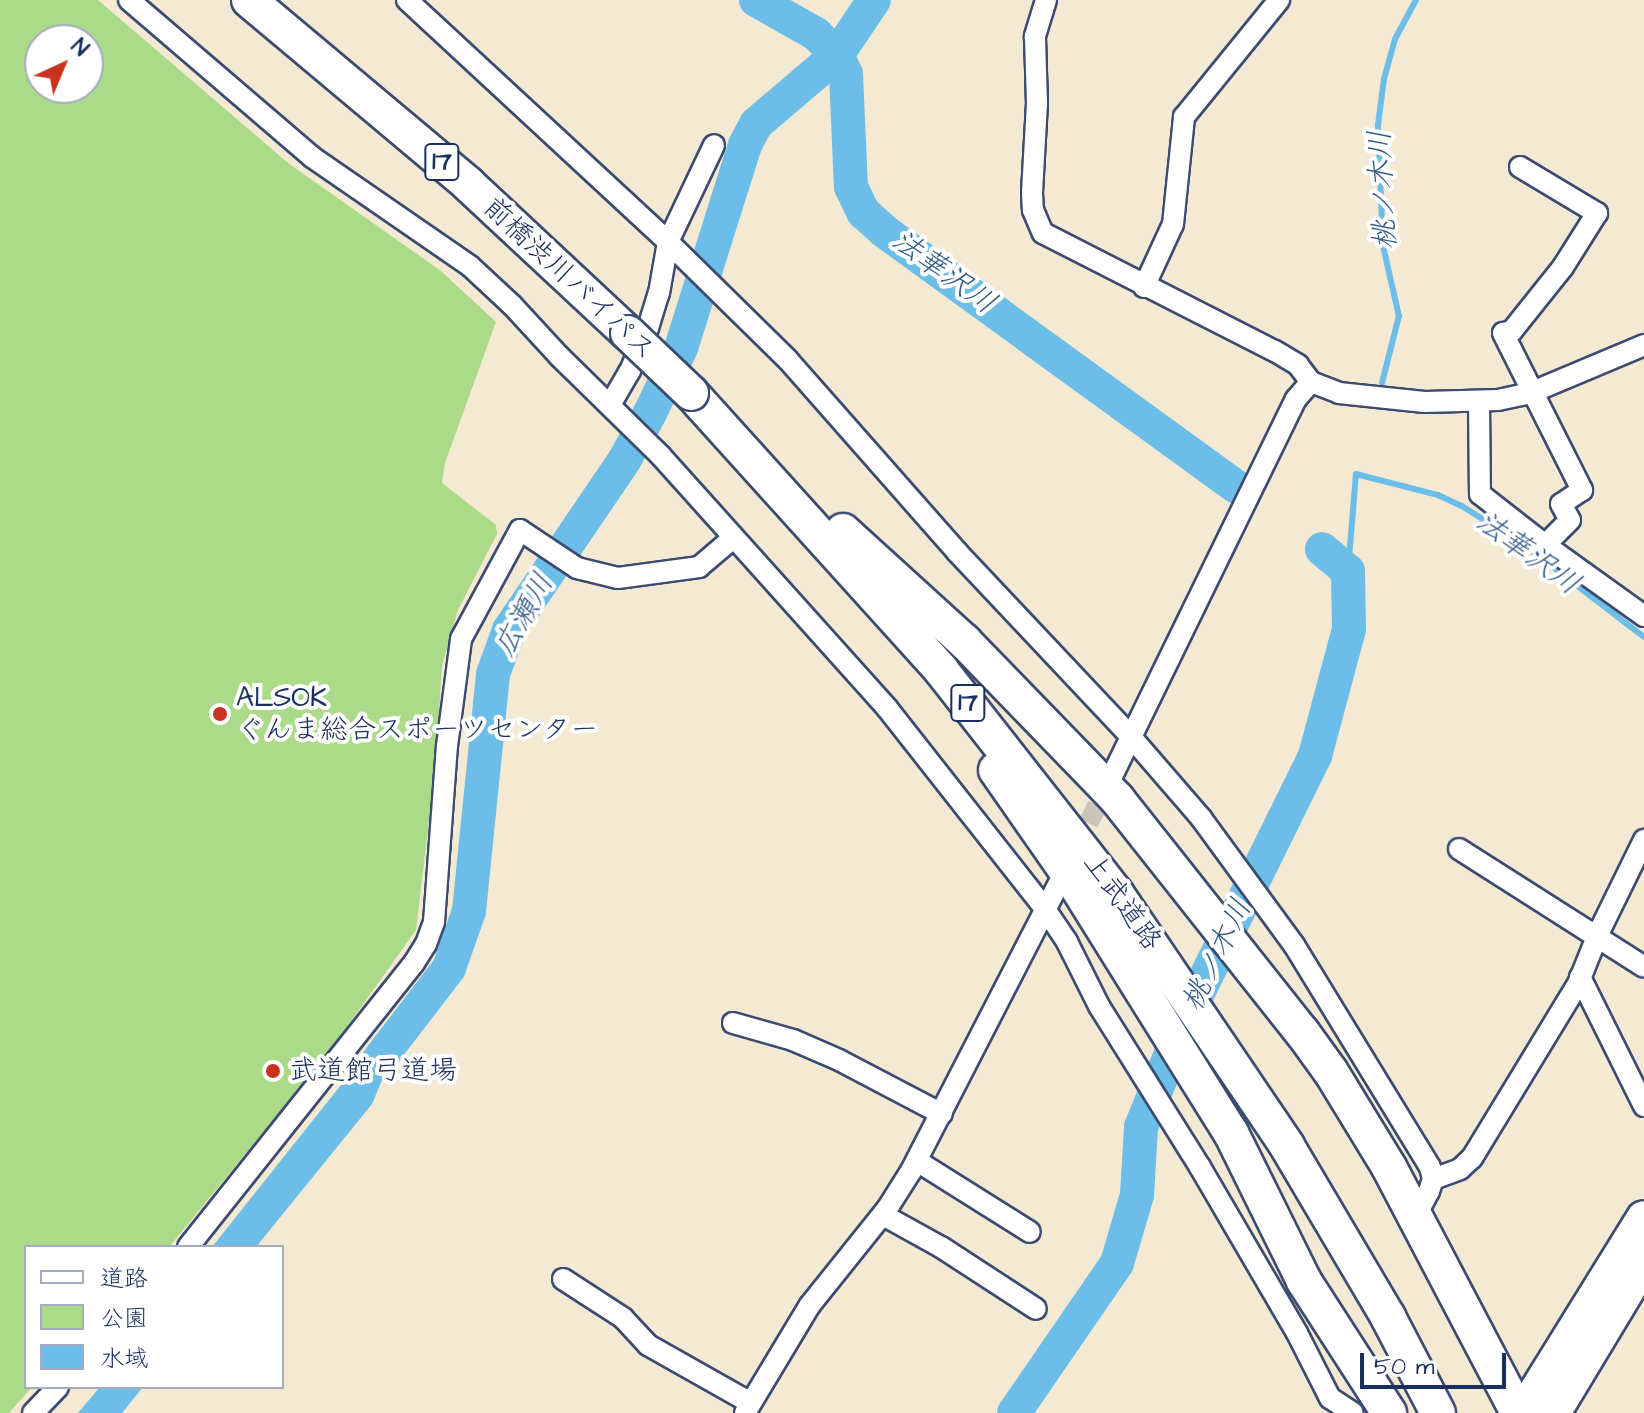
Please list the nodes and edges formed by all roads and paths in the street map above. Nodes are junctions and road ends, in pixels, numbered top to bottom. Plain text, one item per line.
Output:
1 (129, 0) edge
2 (249, 0) edge
3 (407, 0) edge
4 (1046, 0) edge
5 (1279, 0) edge
6 (714, 145) dead end
7 (1520, 167) dead end
8 (672, 247) junction
9 (1144, 287) junction
10 (1644, 345) edge
11 (1311, 382) junction
12 (1530, 393) junction
13 (1479, 402) junction
14 (610, 405) junction
15 (736, 440) junction
16 (733, 538) junction
17 (1545, 545) junction
18 (1644, 616) edge
19 (1132, 738) junction
20 (1113, 774) tunnel mouth
21 (1644, 840) edge
22 (1459, 849) dead end
23 (1063, 875) dead end
24 (1045, 909) junction
25 (1595, 939) junction
26 (1644, 967) edge
27 (1580, 977) junction
28 (733, 1023) dead end
29 (1644, 1106) edge
30 (942, 1114) junction
31 (917, 1161) junction
32 (1433, 1179) junction
33 (883, 1215) junction
34 (1415, 1217) junction
35 (1644, 1218) edge
36 (1030, 1232) dead end
37 (190, 1245) edge
38 (1644, 1262) edge
39 (563, 1279) dead end
40 (1036, 1309) dead end
41 (56, 1389) edge
42 (1326, 1405) edge
43 (748, 1408) edge
44 (33, 1413) edge
45 (1353, 1413) edge
46 (1389, 1413) edge
47 (1438, 1413) edge
48 (1521, 1413) edge
49 (1553, 1413) edge

1 - 14 street
2 - 15 highway, 前橋渋川バイパス / 17, bridge
3 - 8 street
4 - 9 street
5 - 9 street
6 - 8 street
7 - 12 street
8 - 14 street
8 - 19 street
9 - 11 street
10 - 12 street
11 - 13 street
11 - 19 street
12 - 13 street
12 - 17 street
13 - 17 street
14 - 16 street
15 - 34 highway
15 - 46 highway
15 - 47 highway, 上武道路 / 17
16 - 24 street
16 - 37 street
17 - 18 street
19 - 20 street
19 - 32 street
21 - 25 street
22 - 25 street
23 - 24 street
24 - 30 street
24 - 42 street
25 - 26 street
25 - 27 street
27 - 29 street
27 - 32 street
28 - 30 street
30 - 31 street
31 - 33 street
31 - 36 street
32 - 34 street
33 - 40 street
33 - 43 street
34 - 48 highway
35 - 48 highway
38 - 49 highway
39 - 43 street
41 - 44 street
42 - 45 street

